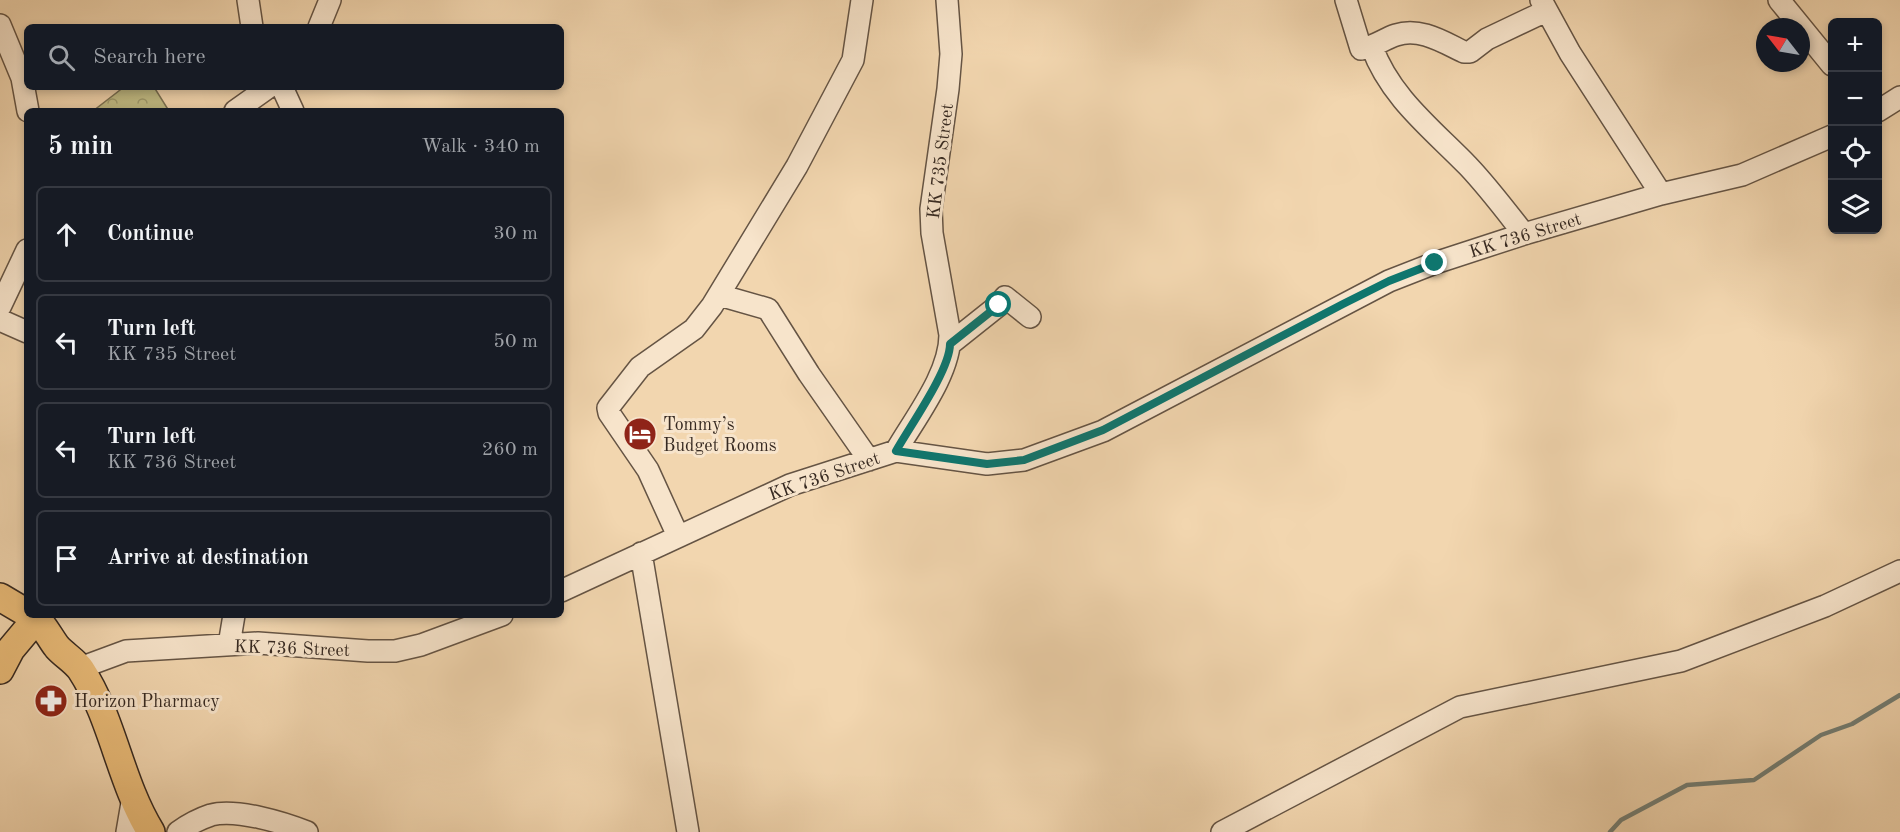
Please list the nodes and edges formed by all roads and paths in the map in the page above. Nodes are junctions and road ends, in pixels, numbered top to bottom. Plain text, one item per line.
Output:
1 (248, 0) edge
2 (330, 0) edge
3 (861, 0) edge
4 (947, 0) edge
5 (1346, 0) edge
6 (1779, 0) edge
7 (1543, 6) edge
8 (252, 24) edge
9 (320, 24) edge
10 (0, 25) edge
11 (1372, 47) junction
12 (1828, 59) edge
13 (24, 89) edge
14 (24, 90) edge
15 (265, 90) edge
16 (283, 90) edge
17 (1900, 97) edge
18 (27, 108) edge
19 (239, 108) edge
20 (292, 108) edge
21 (1882, 108) edge
22 (1828, 137) edge
23 (1661, 194) junction
24 (1524, 234) junction
25 (24, 256) edge
26 (719, 295) junction
27 (0, 307) edge
28 (1030, 317) dead end
29 (0, 320) edge
30 (24, 331) edge
31 (950, 344) junction
32 (896, 451) junction
33 (868, 460) junction
34 (678, 536) junction
35 (641, 554) junction
36 (1900, 571) edge
37 (564, 590) edge
38 (0, 597) edge
39 (24, 610) edge
40 (31, 618) edge
41 (35, 618) edge
42 (234, 618) edge
43 (494, 618) edge
44 (229, 645) junction
45 (80, 668) junction
46 (0, 670) edge
47 (132, 797) junction
48 (127, 832) edge
49 (150, 832) edge
50 (178, 832) edge
51 (307, 832) edge
52 (688, 832) edge
53 (1222, 832) edge

1 - 8 street
2 - 9 street
3 - 26 street
4 - 31 street, KK 735 Street
5 - 11 street
6 - 12 street
7 - 11 street
7 - 23 street
10 - 13 street
11 - 24 street
14 - 18 street
15 - 19 street
16 - 20 street
17 - 21 street
22 - 23 street, KK 736 Street
23 - 24 street, KK 736 Street
24 - 32 street, KK 736 Street
25 - 27 street
26 - 33 street
26 - 34 street
28 - 31 street
29 - 30 street
31 - 32 street, KK 735 Street
32 - 33 street, KK 736 Street
33 - 34 street, KK 736 Street
34 - 35 street, KK 736 Street
35 - 37 street, KK 736 Street
35 - 52 street
36 - 53 street
38 - 39 main road
40 - 46 main road
41 - 45 main road
42 - 44 street
43 - 44 street, KK 736 Street
44 - 45 street, KK 736 Street
45 - 47 main road
47 - 48 street
47 - 49 main road
50 - 51 street

